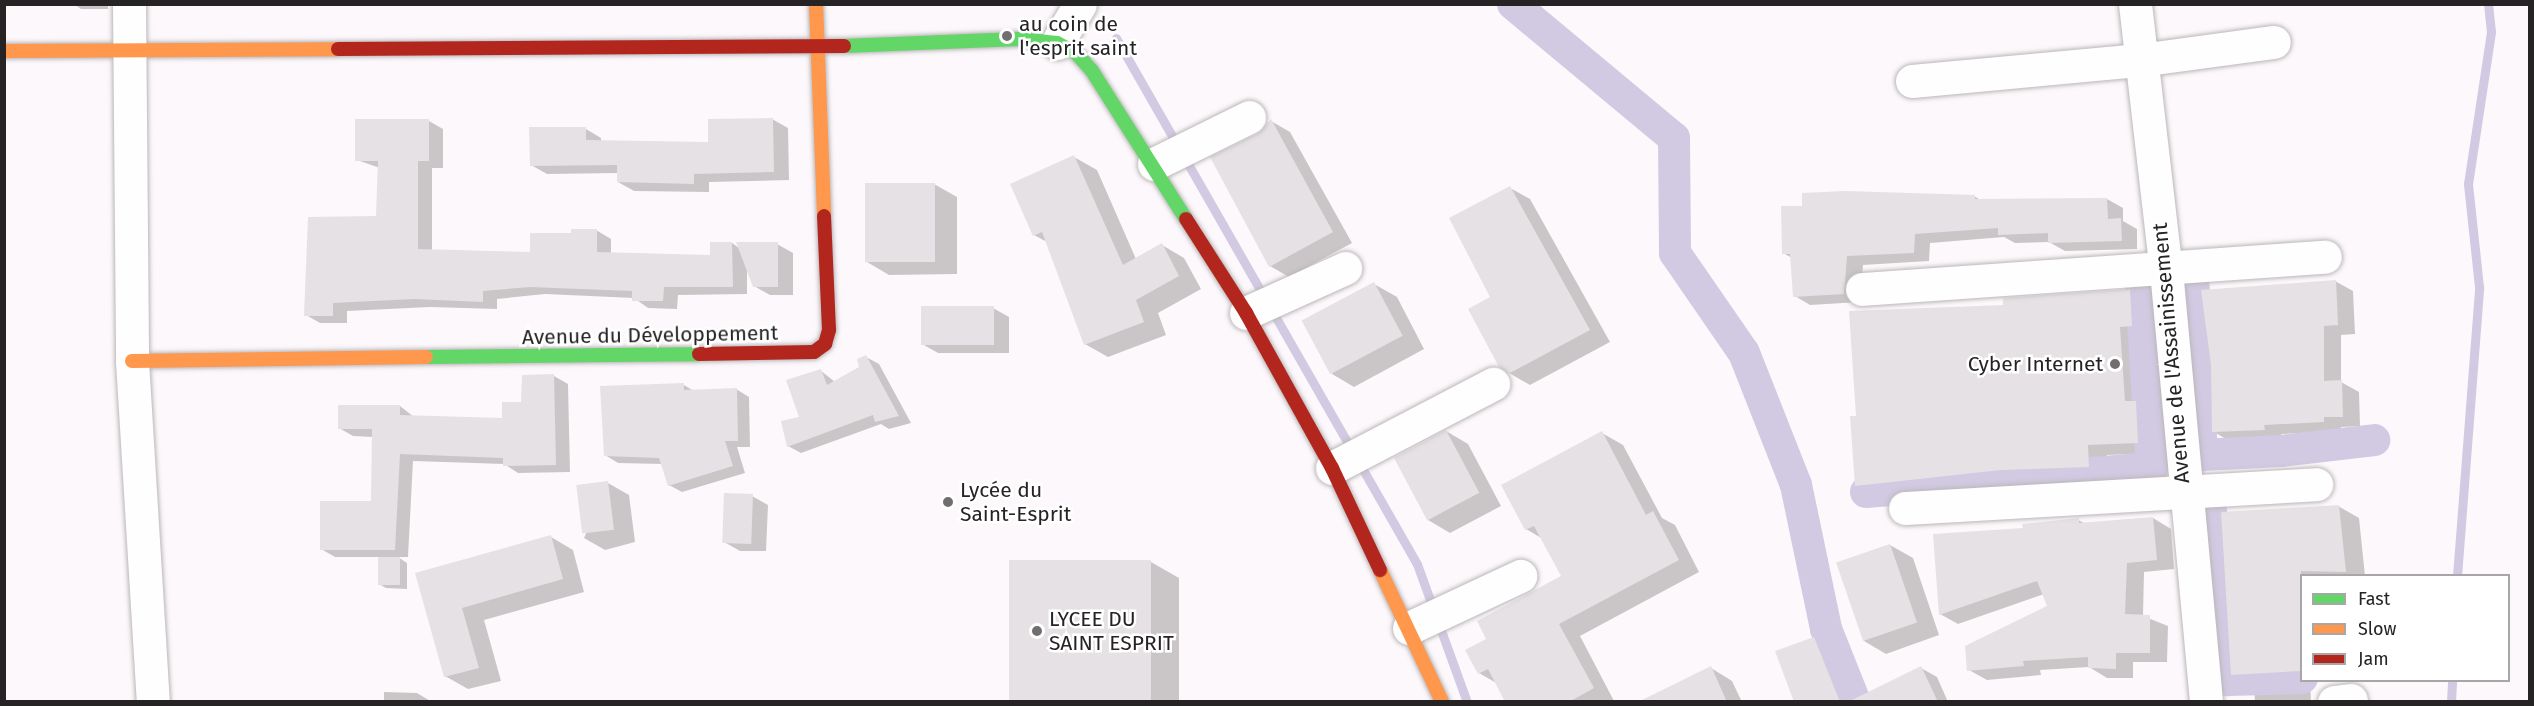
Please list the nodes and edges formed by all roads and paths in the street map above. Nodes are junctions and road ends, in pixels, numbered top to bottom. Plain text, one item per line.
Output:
1 (129, 4) edge
2 (816, 4) edge
3 (1080, 4) edge
4 (2135, 4) edge
5 (2274, 42) dead end
6 (1057, 43) junction
7 (817, 47) junction
8 (129, 49) junction
9 (4, 51) edge
10 (2140, 60) junction
11 (1912, 81) dead end
12 (1249, 117) dead end
13 (1154, 164) junction
14 (2325, 257) dead end
15 (1345, 268) dead end
16 (2166, 270) junction
17 (1862, 289) dead end
18 (1246, 313) junction
19 (132, 361) junction
20 (1493, 384) dead end
21 (1332, 468) junction
22 (2316, 484) dead end
23 (2184, 490) junction
24 (1905, 508) dead end
25 (1520, 576) dead end
26 (1409, 628) junction
27 (153, 702) edge
28 (1442, 702) edge
29 (2206, 702) edge

1 - 8 street
2 - 7 street, Avenue du Développement
3 - 6 street
4 - 10 street, Avenue de l'Assainissement
5 - 10 street
6 - 7 street
6 - 13 street
7 - 8 street
7 - 19 street, Avenue du Développement
8 - 9 street
8 - 19 street
10 - 11 street
10 - 16 street, Avenue de l'Assainissement
12 - 13 street
13 - 18 street
14 - 16 street
15 - 18 street
16 - 17 street
16 - 23 street, Avenue de l'Assainissement
18 - 21 street
19 - 27 street
20 - 21 street
21 - 26 street
22 - 23 street
23 - 24 street
23 - 29 street, Avenue de l'Assainissement
25 - 26 street
26 - 28 street

